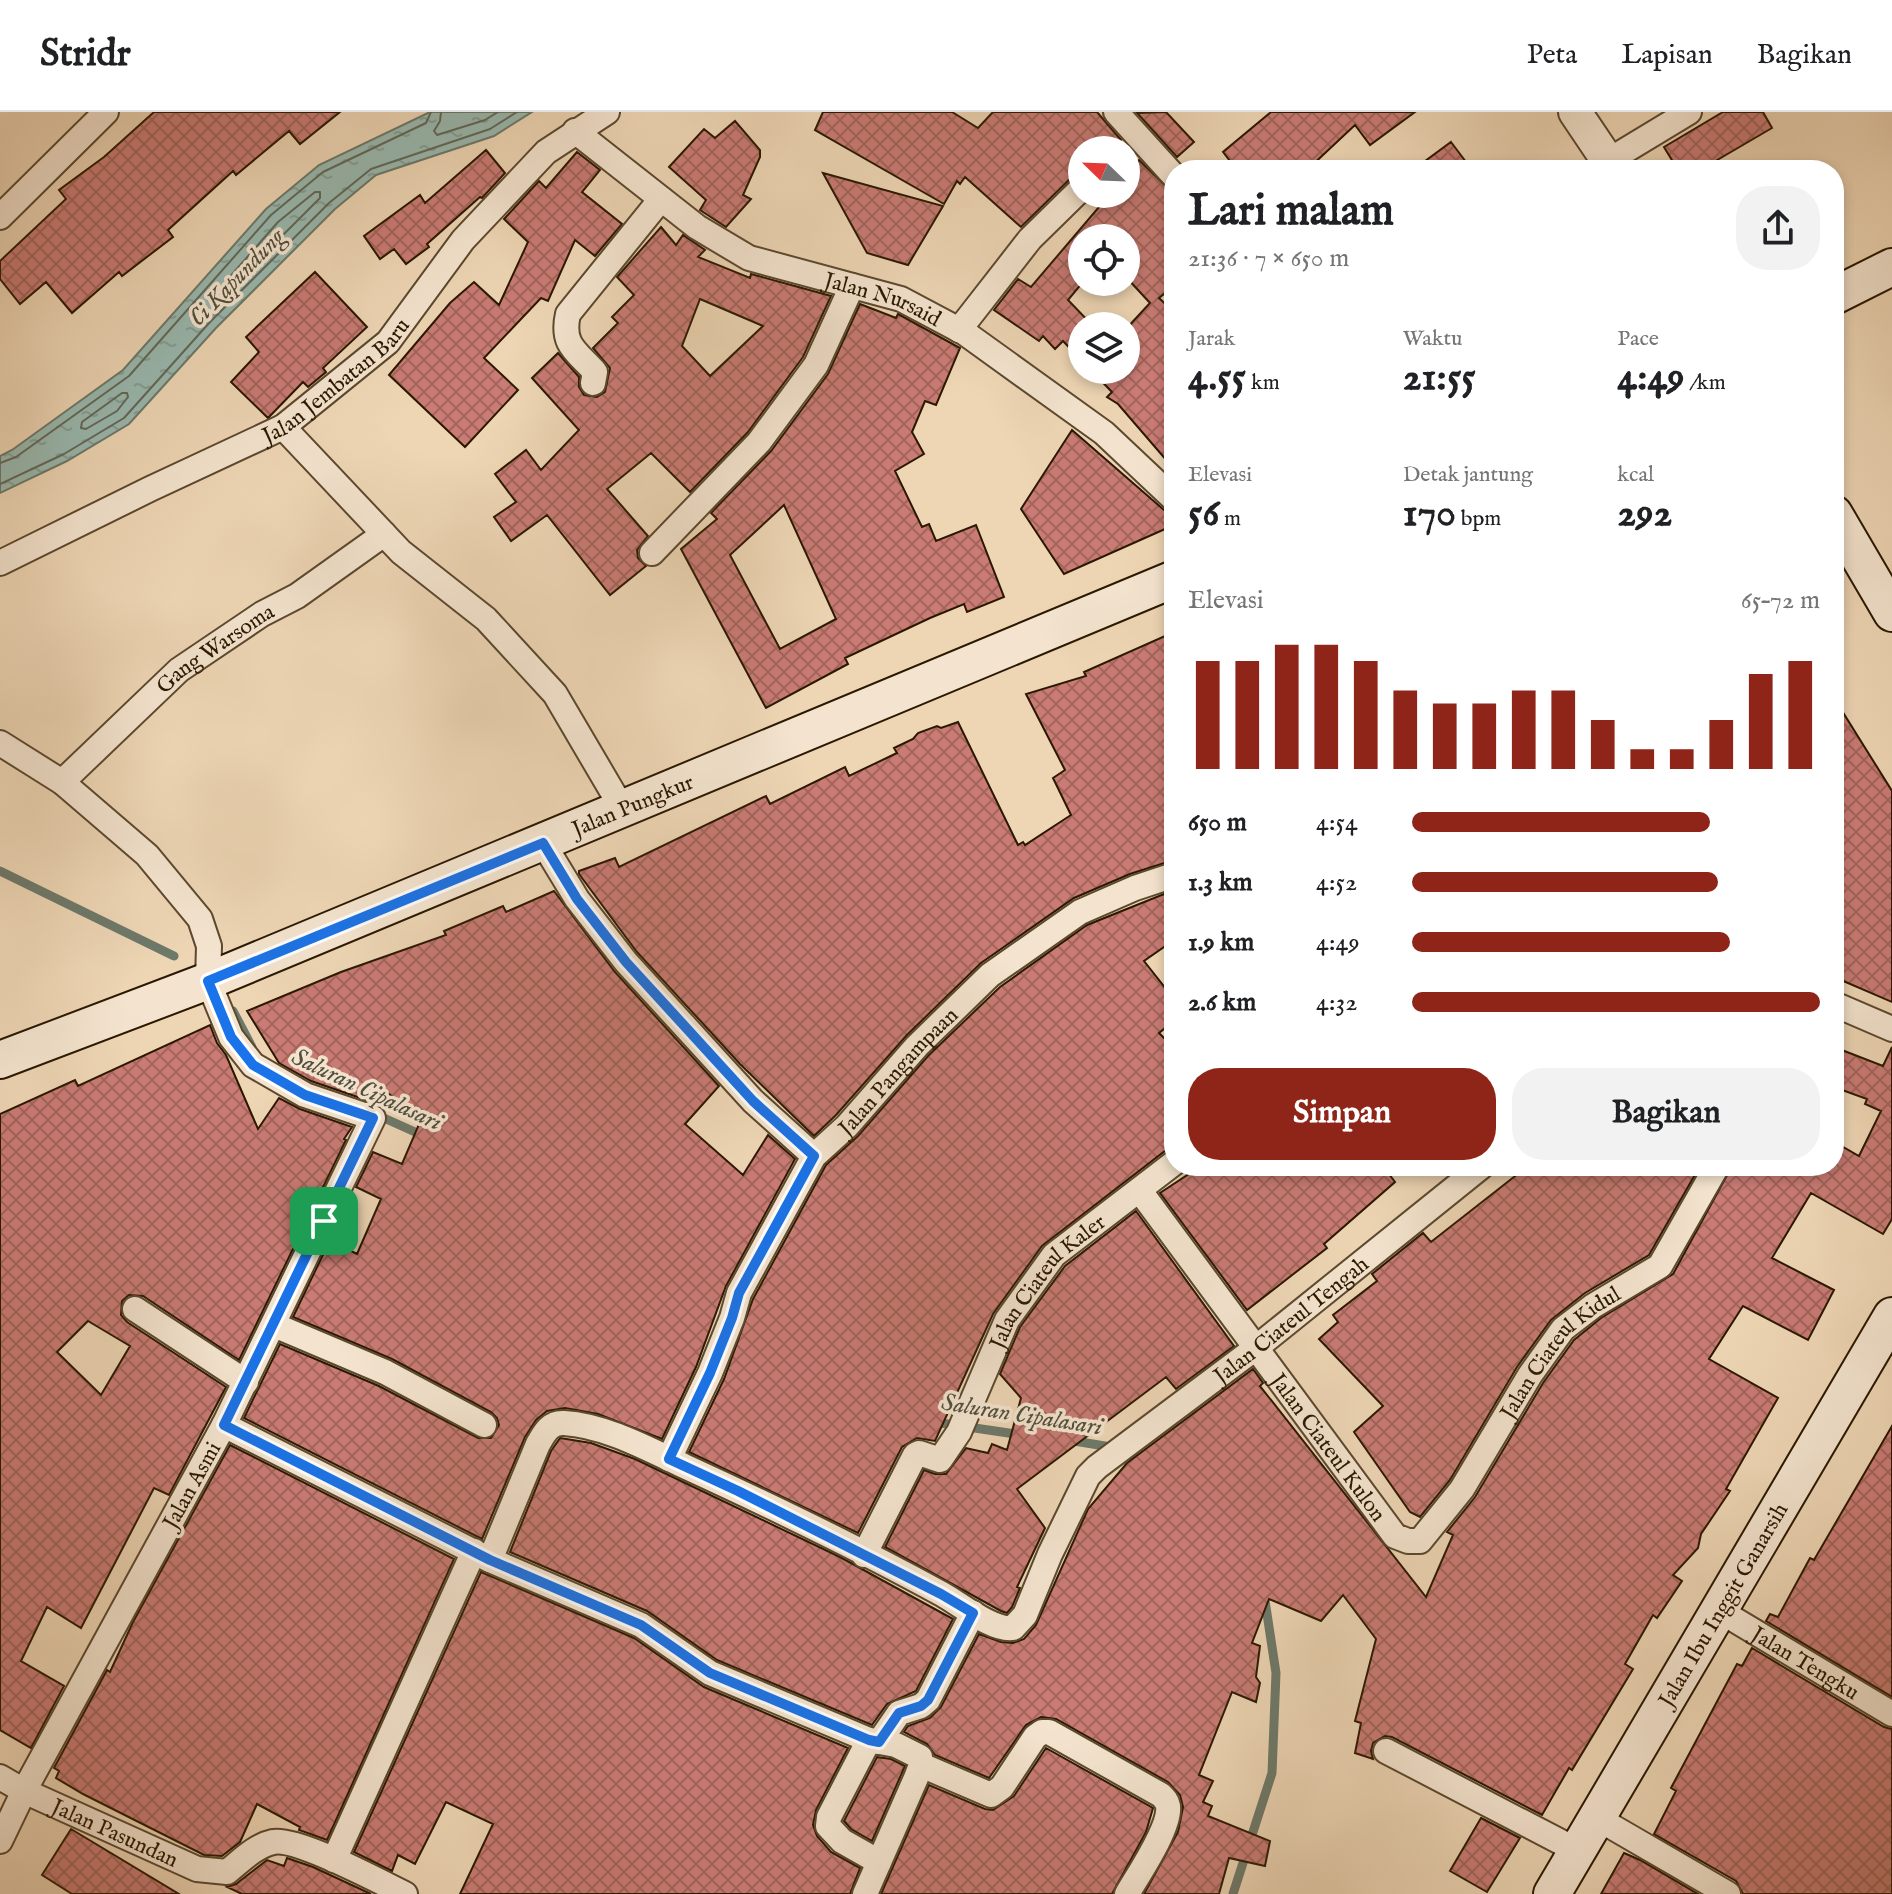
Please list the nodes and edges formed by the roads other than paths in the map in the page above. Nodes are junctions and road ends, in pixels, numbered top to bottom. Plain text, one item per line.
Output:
1 (106, 112) edge
2 (607, 112) edge
3 (1116, 112) edge
4 (1575, 112) edge
5 (1689, 112) edge
6 (575, 131) junction
7 (1126, 136) edge
8 (1140, 151) edge
9 (1607, 160) edge
10 (1620, 160) edge
11 (1164, 169) edge
12 (661, 199) junction
13 (1068, 202) edge
14 (0, 217) edge
15 (1892, 267) edge
16 (852, 286) junction
17 (1844, 291) edge
18 (959, 330) junction
19 (593, 383) dead end
20 (283, 427) junction
21 (1164, 490) edge
22 (384, 534) junction
23 (1844, 535) edge
24 (652, 553) dead end
25 (0, 563) edge
26 (1164, 583) edge
27 (1892, 613) edge
28 (0, 743) edge
29 (62, 782) junction
30 (622, 808) junction
31 (543, 843) junction
32 (1164, 878) edge
33 (208, 981) junction
34 (1844, 1008) edge
35 (1892, 1029) edge
36 (0, 1060) edge
37 (814, 1156) junction
38 (1164, 1171) edge
39 (1470, 1176) edge
40 (1711, 1176) edge
41 (1140, 1191) junction
42 (135, 1309) dead end
43 (274, 1325) junction
44 (1889, 1328) edge
45 (1257, 1347) junction
46 (246, 1382) junction
47 (224, 1425) junction
48 (484, 1425) dead end
49 (669, 1459) junction
50 (1408, 1541) joint
51 (482, 1555) junction
52 (864, 1555) junction
53 (1720, 1611) junction
54 (973, 1613) junction
55 (1892, 1714) edge
56 (874, 1741) junction
57 (1386, 1751) dead end
58 (920, 1761) junction
59 (0, 1777) edge
60 (24, 1791) junction
61 (1597, 1818) junction
62 (0, 1841) edge
63 (1578, 1851) junction
64 (334, 1860) junction
65 (879, 1862) junction
66 (405, 1894) edge
67 (865, 1894) edge
68 (1127, 1894) edge
69 (1552, 1894) edge
70 (1728, 1894) edge

1 - 14 street
2 - 6 street, Jalan Jembatan Baru
3 - 7 street
4 - 9 street
5 - 10 street
6 - 12 street, Jalan Nursaid
6 - 20 street, Jalan Jembatan Baru
8 - 11 street
12 - 16 street, Jalan Nursaid
12 - 19 street
13 - 18 street
15 - 17 main road
16 - 18 street, Jalan Nursaid
16 - 24 street
18 - 21 street, Jalan Nursaid
20 - 22 street
20 - 25 street, Jalan Jembatan Baru
22 - 29 street, Gang Warsoma
22 - 30 street
23 - 27 main road
26 - 30 main road, Jalan Pungkur
28 - 29 street
29 - 33 street
30 - 31 main road, Jalan Pungkur
31 - 33 main road, Jalan Pungkur
31 - 37 street
32 - 37 street, Jalan Pangampaan
33 - 36 main road, Jalan Pungkur
33 - 43 street, Jalan Asmi
34 - 35 street
37 - 49 street, Jalan Pangampaan
38 - 41 street, Jalan Ciateul Kaler
39 - 45 street, Jalan Ciateul Tengah
40 - 50 street, Jalan Ciateul Kidul
41 - 45 street, Jalan Ciateul Kulon
41 - 52 street, Jalan Ciateul Kaler
42 - 46 street
43 - 46 street, Jalan Asmi
43 - 48 street
44 - 53 main road, Jalan Ibu Inggit Ganarsih
45 - 50 street, Jalan Ciateul Kulon
45 - 54 street, Jalan Ciateul Tengah
46 - 47 street, Jalan Asmi
47 - 51 street
47 - 60 street, Jalan Asmi
49 - 51 street
49 - 52 street
51 - 56 street
51 - 64 street
52 - 54 street
53 - 55 street, Jalan Tengku
53 - 61 main road, Jalan Ibu Inggit Ganarsih
54 - 56 street
56 - 58 street
56 - 65 street
57 - 63 street
58 - 65 street
58 - 68 street
59 - 60 street, Jalan Pasundan
60 - 62 street, Jalan Asmi
60 - 64 street, Jalan Pasundan
61 - 63 main road, Jalan Ibu Inggit Ganarsih
61 - 70 street
63 - 69 main road, Jalan Ibu Inggit Ganarsih
64 - 66 street, Jalan Pasundan
65 - 67 street

